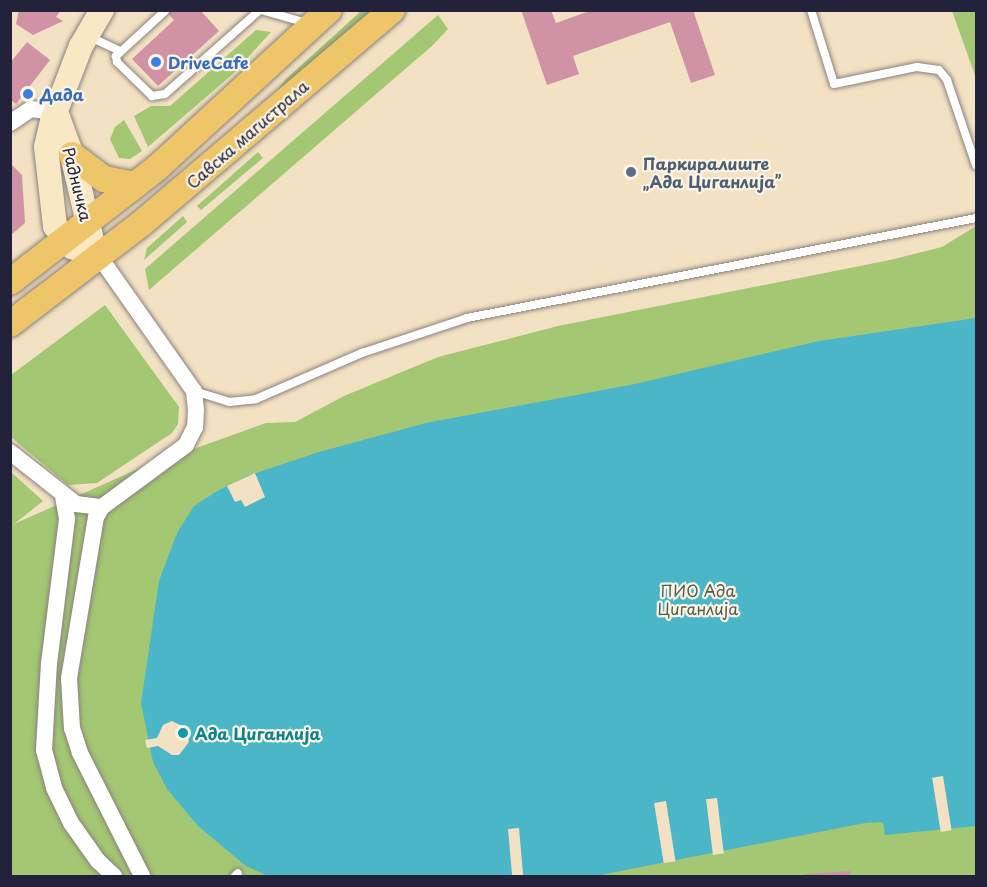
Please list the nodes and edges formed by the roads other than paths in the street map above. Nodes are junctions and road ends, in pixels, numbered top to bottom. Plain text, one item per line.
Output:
1 (102, 10) edge
2 (261, 10) edge
3 (392, 10) edge
4 (811, 10) edge
5 (165, 11) edge
6 (321, 18) edge
7 (88, 36) junction
8 (120, 51) junction
9 (56, 112) junction
10 (10, 123) edge
11 (72, 155) junction
12 (976, 165) edge
13 (135, 185) junction
14 (976, 218) edge
15 (87, 223) junction
16 (64, 241) junction
17 (99, 256) junction
18 (10, 282) edge
19 (10, 324) edge
20 (194, 391) junction
21 (10, 452) edge
22 (63, 496) junction
23 (102, 507) junction
24 (114, 876) edge
25 (142, 876) edge

1 - 7 street, Радничка
2 - 6 lane
2 - 8 lane
3 - 17 main road, Савска магистрала
4 - 12 lane
5 - 8 lane
6 - 13 main road, Савска магистрала
7 - 8 lane
7 - 9 street, Радничка
9 - 10 street
9 - 11 street, Радничка
9 - 16 street, Радничка
11 - 13 main road
11 - 15 street, Радничка
13 - 15 main road, Савска магистрала
14 - 20 lane
15 - 16 main road, Савска магистрала
15 - 17 street, Радничка
16 - 17 street, Радничка
16 - 18 main road, Радничка
17 - 19 main road
17 - 20 street
20 - 23 street
21 - 22 street
22 - 23 street
22 - 24 street
23 - 25 street

